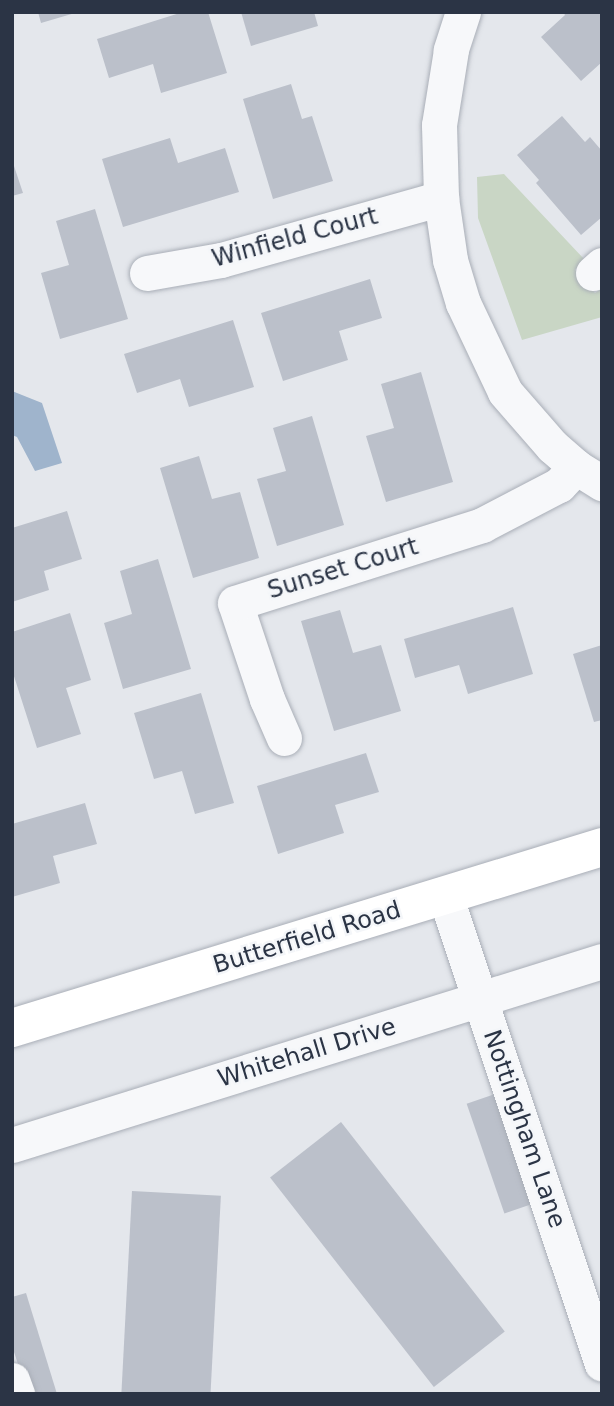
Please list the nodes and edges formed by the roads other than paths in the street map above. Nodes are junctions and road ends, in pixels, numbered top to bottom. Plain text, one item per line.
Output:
1 (463, 12) edge
2 (441, 198) junction
3 (147, 273) dead end
4 (589, 475) edge
5 (284, 737) dead end
6 (602, 847) edge
7 (445, 895) junction
8 (602, 961) edge
9 (480, 999) junction
10 (12, 1028) edge
11 (12, 1145) edge
12 (592, 1304) edge
13 (602, 1363) edge
14 (12, 1380) edge
15 (17, 1394) edge

1 - 2 street
2 - 3 street, Winfield Court
2 - 4 street
4 - 5 street, Sunset Court
6 - 7 main road, Butterfield Road
7 - 9 street, Nottingham Lane
7 - 10 main road, Butterfield Road
8 - 9 street, Whitehall Drive
9 - 11 street, Whitehall Drive
9 - 12 street, Nottingham Lane
12 - 13 street, Nottingham Lane
14 - 15 street

